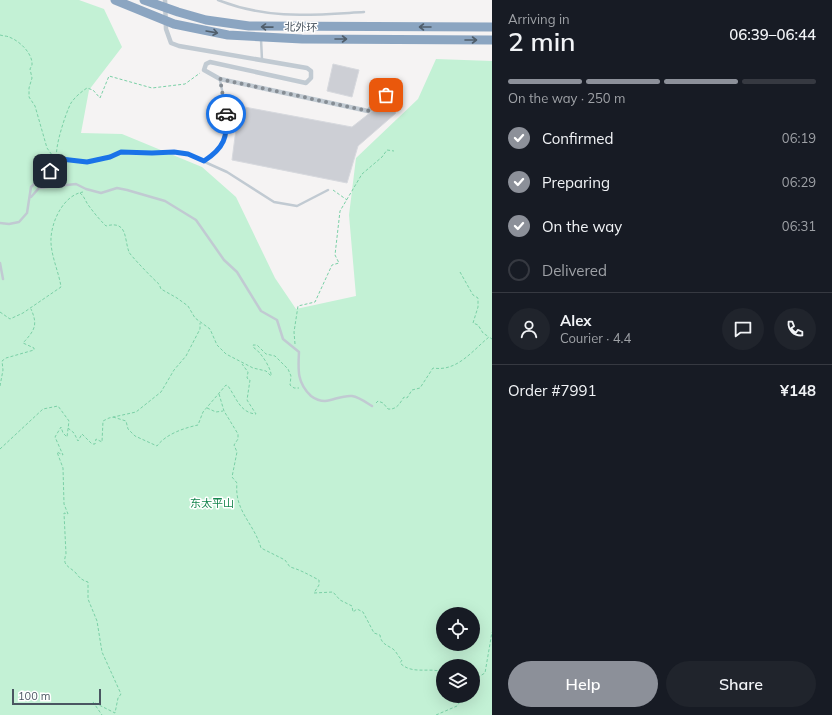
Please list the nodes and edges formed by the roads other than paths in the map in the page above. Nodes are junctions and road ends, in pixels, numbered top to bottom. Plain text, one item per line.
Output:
1 (115, 0) edge
2 (144, 0) edge
3 (166, 0) edge
4 (218, 0) edge
5 (364, 12) dead end
6 (492, 27) edge
7 (261, 37) junction
8 (492, 40) edge
9 (262, 60) junction
10 (220, 79) junction
11 (386, 95) dead end
12 (204, 161) junction
13 (328, 190) road end
14 (31, 197) junction
15 (0, 223) edge
16 (0, 263) edge
17 (3, 279) dead end
18 (372, 406) road end

1 -> 7 highway, 北外环
6 -> 2 highway, 北外环
3 - 9 street
4 - 5 lane
7 -> 8 highway, 北外环
7 - 9 lane
9 - 10 street
10 - 11 street
10 - 12 lane
12 - 13 lane
12 - 14 lane
14 - 15 lane
14 - 18 lane
16 - 17 lane

